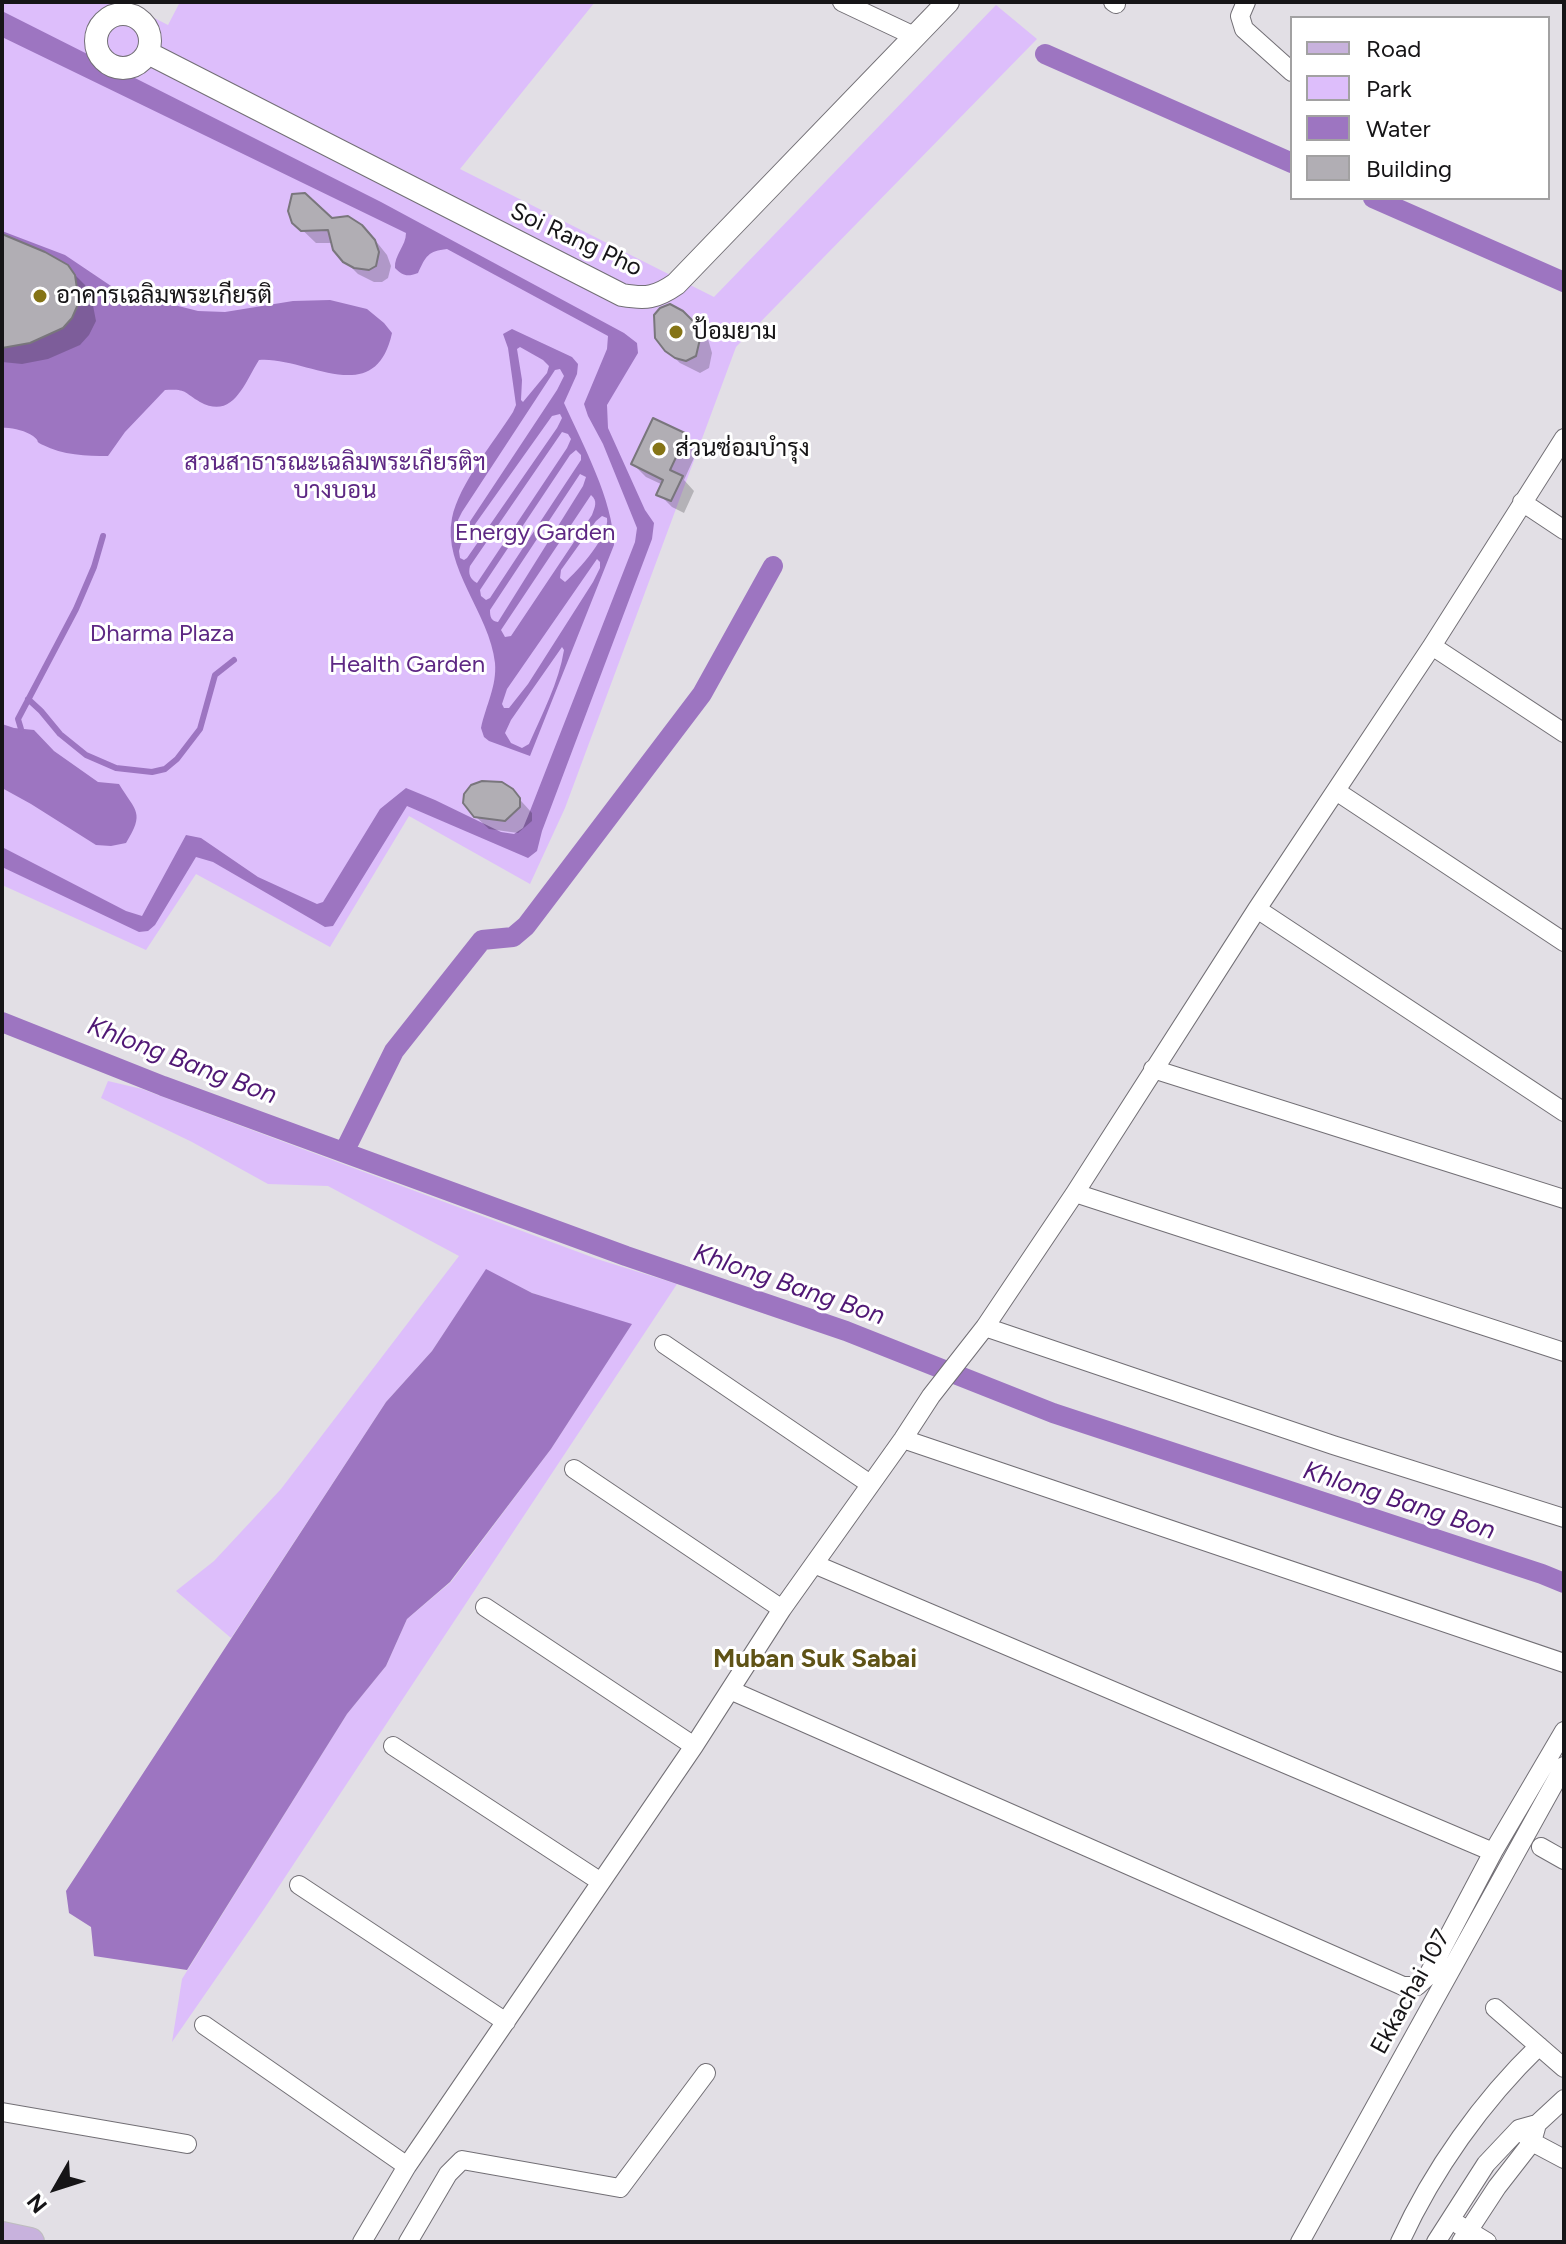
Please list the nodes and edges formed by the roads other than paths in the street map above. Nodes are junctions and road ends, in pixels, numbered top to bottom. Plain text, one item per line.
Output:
1 (842, 2) edge
2 (948, 2) edge
3 (1246, 2) edge
4 (914, 36) junction
5 (148, 53) dead end
6 (1290, 70) edge
7 (1564, 438) edge
8 (1522, 502) junction
9 (1564, 530) edge
10 (1432, 646) junction
11 (1564, 733) edge
12 (1336, 791) junction
13 (1257, 909) junction
14 (1564, 942) edge
15 (1153, 1069) junction
16 (1564, 1112) edge
17 (1075, 1193) junction
18 (1564, 1199) edge
19 (985, 1327) junction
20 (664, 1344) dead end
21 (1564, 1352) edge
22 (903, 1439) junction
23 (574, 1469) dead end
24 (870, 1484) junction
25 (1564, 1518) edge
26 (814, 1564) junction
27 (485, 1607) dead end
28 (782, 1609) junction
29 (1564, 1663) edge
30 (730, 1690) junction
31 (1564, 1731) edge
32 (393, 1746) dead end
33 (694, 1746) junction
34 (1564, 1766) edge
35 (1541, 1847) dead end
36 (1493, 1852) junction
37 (1564, 1860) edge
38 (601, 1882) junction
39 (299, 1885) dead end
40 (1495, 2008) dead end
41 (506, 2022) junction
42 (204, 2025) dead end
43 (1539, 2046) junction
44 (1564, 2068) edge
45 (706, 2073) dead end
46 (1564, 2099) edge
47 (2, 2112) edge
48 (1529, 2132) junction
49 (187, 2144) dead end
50 (1564, 2159) edge
51 (407, 2166) junction
52 (1449, 2219) junction
53 (2, 2236) edge
54 (1464, 2236) edge
55 (30, 2242) edge
56 (362, 2242) edge
57 (408, 2242) edge
58 (1300, 2242) edge
59 (1400, 2242) edge
60 (1436, 2242) edge
61 (1487, 2242) edge

1 - 4 street
2 - 4 street, Soi Rang Pho
3 - 6 street
4 - 5 street, Soi Rang Pho
7 - 8 street
8 - 9 street
8 - 10 street
10 - 11 street
10 - 12 street
12 - 13 street
12 - 14 street
13 - 15 street
13 - 16 street
15 - 17 street
15 - 18 street
17 - 19 street
17 - 21 street
19 - 22 street
19 - 25 street
20 - 24 street
22 - 24 street
22 - 29 street
23 - 28 street
24 - 26 street
26 - 28 street
26 - 36 street
27 - 33 street
28 - 30 street
30 - 33 street
30 - 36 street
31 - 36 street
32 - 38 street
33 - 38 street
34 - 58 street, Ekkachai 107
35 - 37 street
38 - 41 street
39 - 41 street
40 - 43 street
41 - 51 street
42 - 51 street
43 - 44 street
43 - 59 street
45 - 57 street
46 - 48 street
47 - 49 street
48 - 50 street
48 - 52 street
48 - 54 street
51 - 56 street
52 - 54 street
52 - 60 street
53 - 55 main road
54 - 61 street

